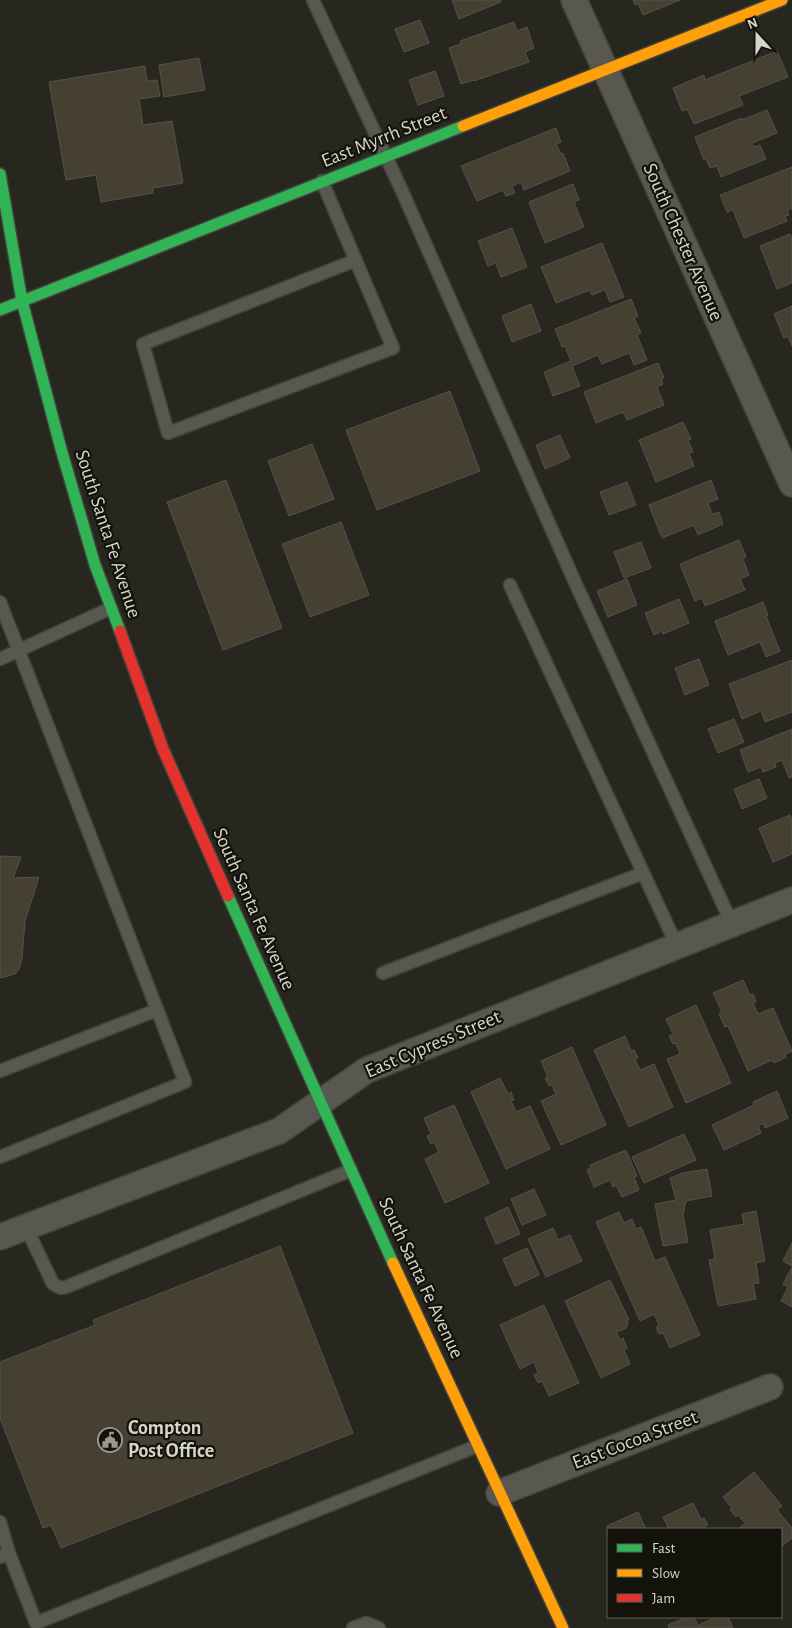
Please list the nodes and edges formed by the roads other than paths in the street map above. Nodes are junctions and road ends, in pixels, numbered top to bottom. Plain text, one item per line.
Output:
1 (313, 0) edge
2 (574, 0) edge
3 (782, 0) edge
4 (606, 69) junction
5 (386, 156) junction
6 (0, 174) edge
7 (322, 181) junction
8 (356, 260) junction
9 (22, 301) junction
10 (0, 310) edge
11 (792, 484) edge
12 (510, 585) dead end
13 (0, 602) edge
14 (111, 608) junction
15 (19, 650) junction
16 (0, 659) edge
17 (643, 874) junction
18 (792, 900) edge
19 (732, 924) junction
20 (677, 946) junction
21 (384, 973) dead end
22 (157, 1010) junction
23 (0, 1071) edge
24 (320, 1102) junction
25 (0, 1156) edge
26 (351, 1170) junction
27 (26, 1227) junction
28 (0, 1237) edge
29 (770, 1387) dead end
30 (477, 1446) junction
31 (499, 1493) junction
32 (0, 1522) edge
33 (5, 1555) edge
34 (352, 1628) edge
35 (379, 1628) edge
36 (563, 1628) edge

1 - 5 lane
2 - 4 street, South Chester Avenue
3 - 4 main road, East Myrrh Street
4 - 5 main road, East Myrrh Street
4 - 11 street, South Chester Avenue
5 - 7 main road, East Myrrh Street
5 - 19 lane
6 - 9 main road, South Santa Fe Avenue
7 - 8 lane
7 - 9 main road, East Myrrh Street
8 - 8 lane
9 - 10 main road, East Myrrh Street
9 - 14 main road, South Santa Fe Avenue
12 - 17 lane
13 - 15 lane
14 - 15 lane
14 - 24 main road, South Santa Fe Avenue
15 - 16 lane
15 - 22 lane
17 - 20 lane
17 - 21 lane
18 - 19 street, East Cypress Street
19 - 20 street, East Cypress Street
20 - 24 street, East Cypress Street
22 - 23 lane
22 - 25 lane
24 - 26 main road, South Santa Fe Avenue
24 - 27 street, East Cypress Street
26 - 27 lane
26 - 30 main road, South Santa Fe Avenue
27 - 28 street, East Cypress Street
29 - 31 street, East Cocoa Street
30 - 31 main road, South Santa Fe Avenue
30 - 33 lane
31 - 36 main road, South Santa Fe Avenue
32 - 33 lane
34 - 35 lane

